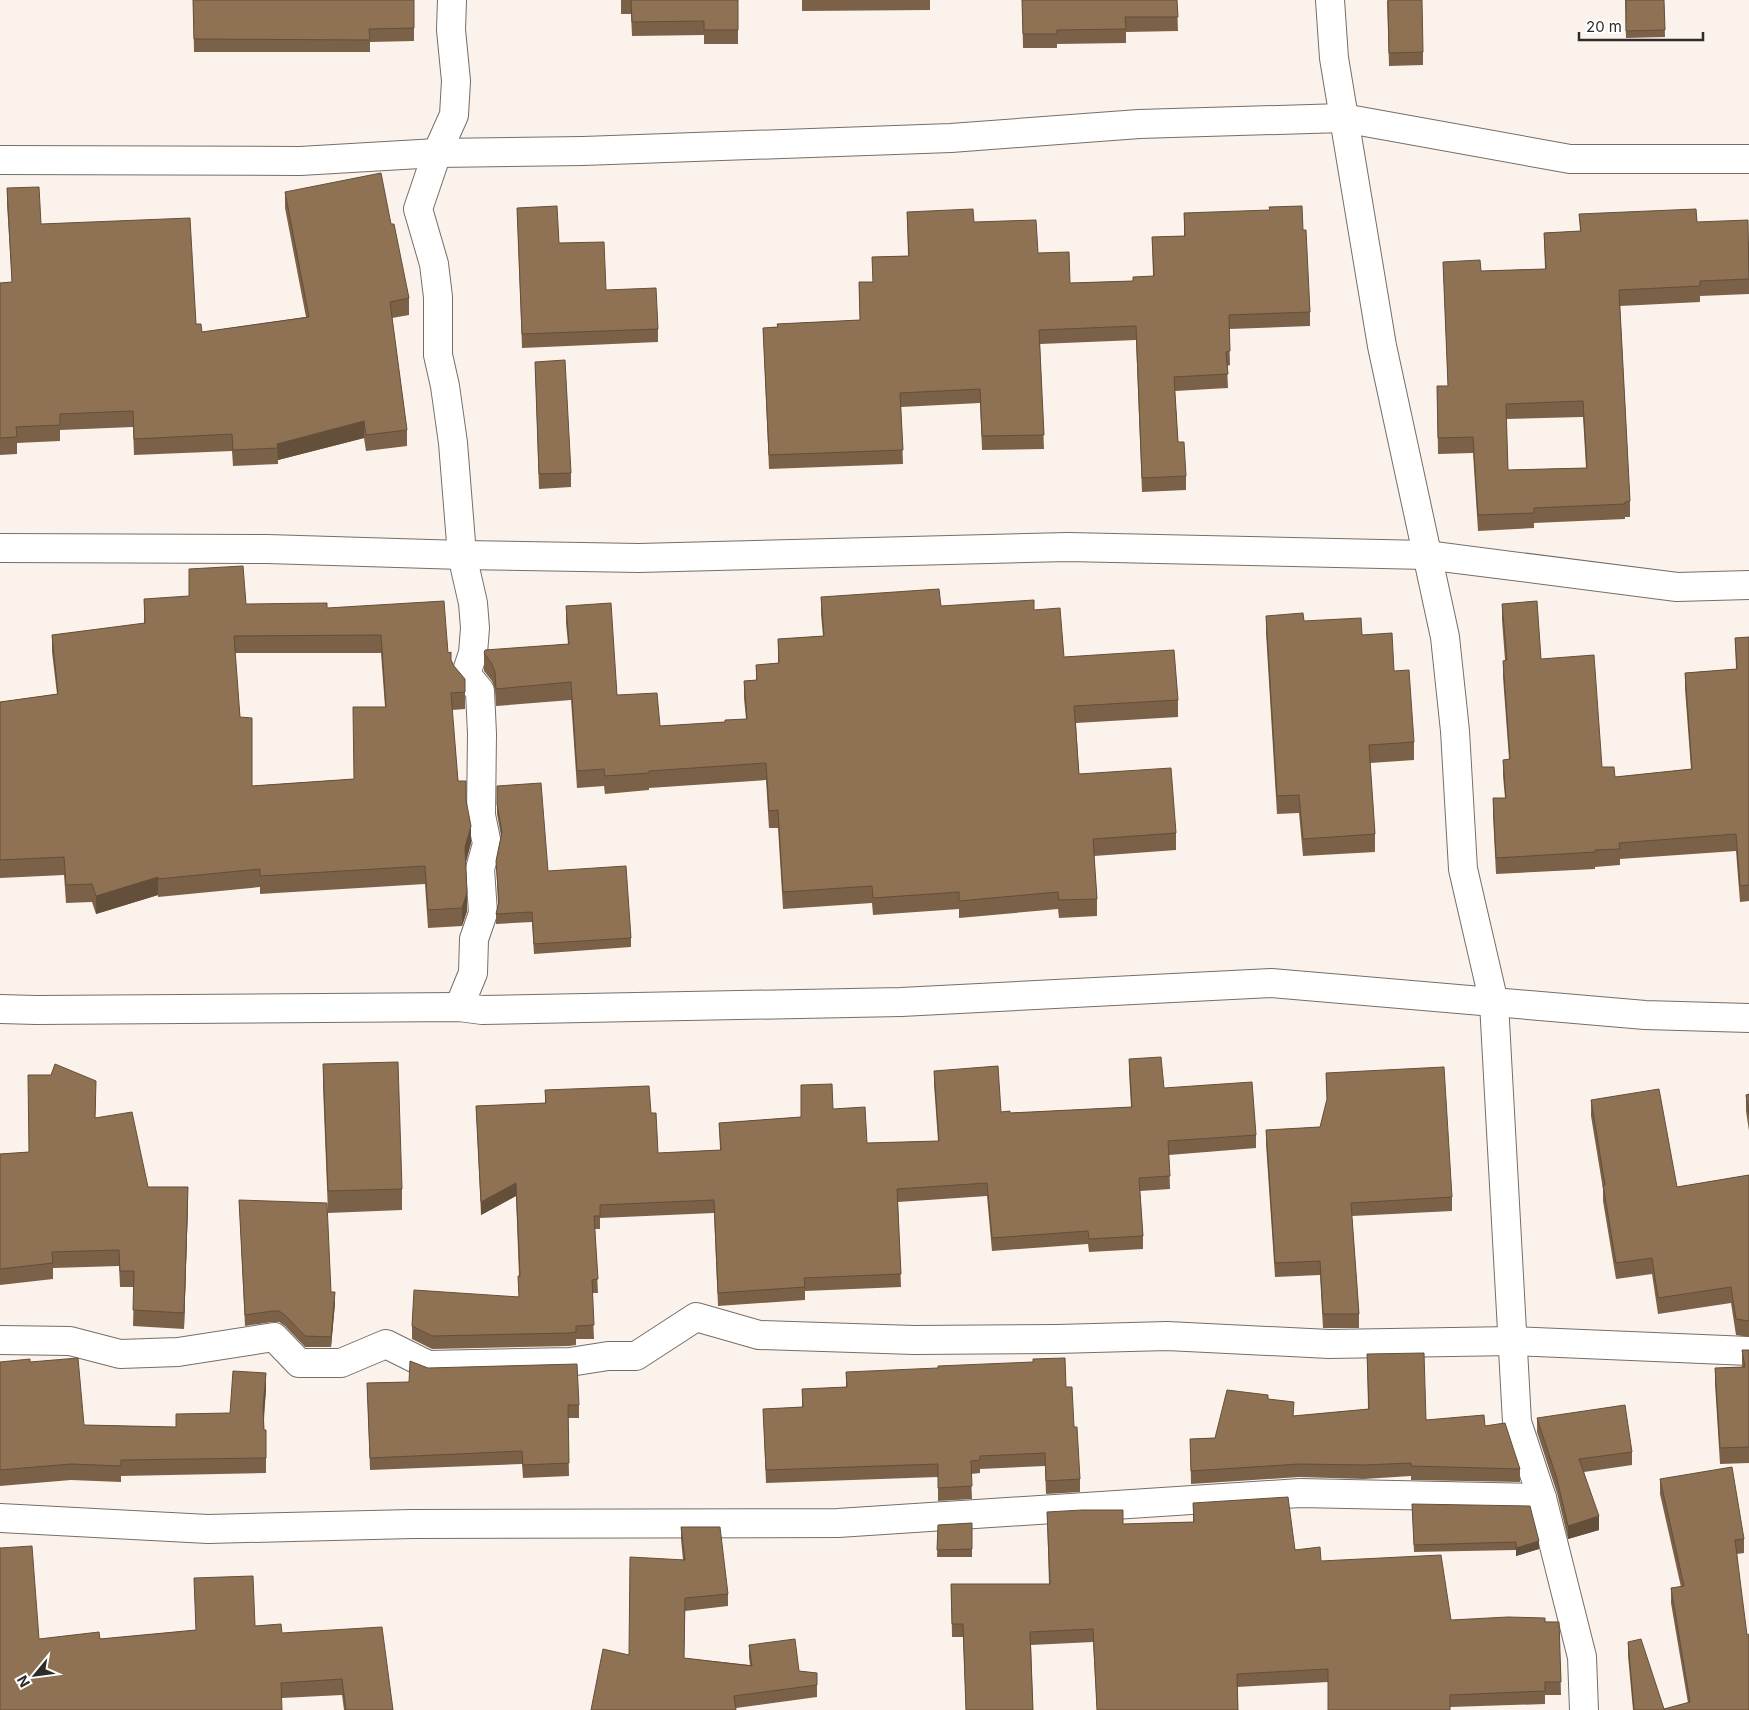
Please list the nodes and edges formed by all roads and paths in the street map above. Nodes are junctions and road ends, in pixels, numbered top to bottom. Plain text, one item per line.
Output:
1 (452, 0) edge
2 (1330, 0) edge
3 (1344, 118) junction
4 (438, 153) junction
5 (1749, 159) edge
6 (0, 160) edge
7 (0, 548) edge
8 (462, 555) junction
9 (1426, 555) junction
10 (1749, 585) edge
11 (1494, 1003) junction
12 (459, 1007) junction
13 (0, 1009) edge
14 (1749, 1018) edge
15 (0, 1340) edge
16 (1512, 1341) junction
17 (1749, 1351) edge
18 (1542, 1498) junction
19 (0, 1518) edge
20 (1584, 1710) edge

1 - 4 street
2 - 3 street
3 - 4 street
3 - 5 street
3 - 9 street
4 - 6 street
4 - 8 street
7 - 8 street
8 - 9 street
8 - 12 street
9 - 10 street
9 - 11 street
11 - 12 street
11 - 14 street
11 - 16 street
12 - 13 street
15 - 16 street
16 - 17 street
16 - 18 street
18 - 19 street
18 - 20 street

